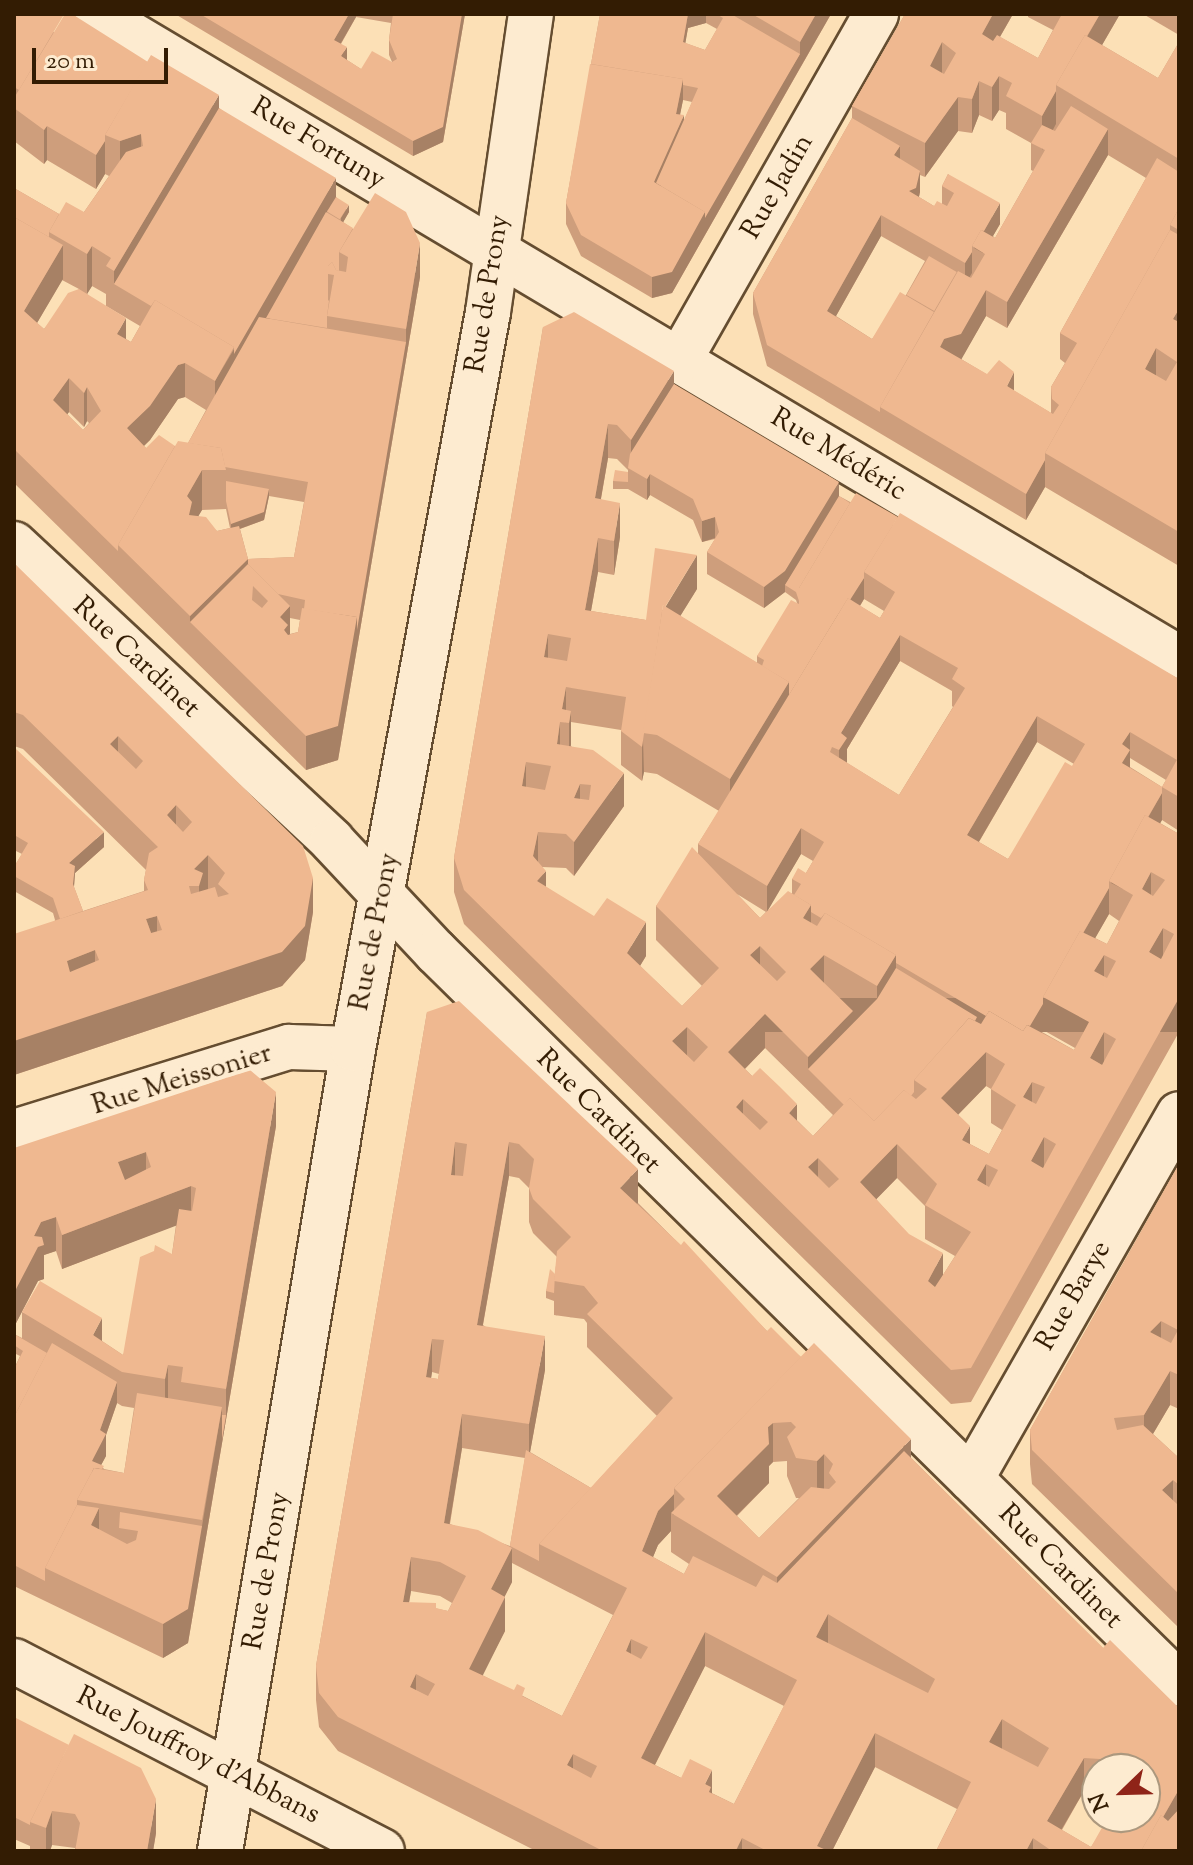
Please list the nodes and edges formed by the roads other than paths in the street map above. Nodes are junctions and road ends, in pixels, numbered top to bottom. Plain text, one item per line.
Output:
1 (97, 14) edge
2 (531, 14) edge
3 (876, 14) edge
4 (497, 252) junction
5 (679, 361) junction
6 (14, 544) edge
7 (1179, 658) edge
8 (383, 897) junction
9 (353, 1049) junction
10 (1179, 1114) edge
11 (14, 1132) edge
12 (971, 1479) junction
13 (14, 1661) edge
14 (1179, 1684) edge
15 (232, 1775) junction
16 (220, 1851) edge
17 (382, 1851) edge

1 - 4 street, Rue Fortuny
2 - 4 street, Rue de Prony
3 - 5 street, Rue Jadin
4 - 5 street, Rue Médéric
4 - 8 street, Rue de Prony
5 - 7 street, Rue Médéric
6 - 8 street, Rue Cardinet
8 - 9 street, Rue de Prony
8 - 12 street, Rue Cardinet
9 - 11 street, Rue Meissonier
9 - 15 street, Rue de Prony
10 - 12 street, Rue Barye
12 - 14 street, Rue Cardinet
13 - 15 street, Rue Jouffroy d'Abbans
15 - 16 street, Rue de Prony
15 - 17 street, Rue Jouffroy d'Abbans

